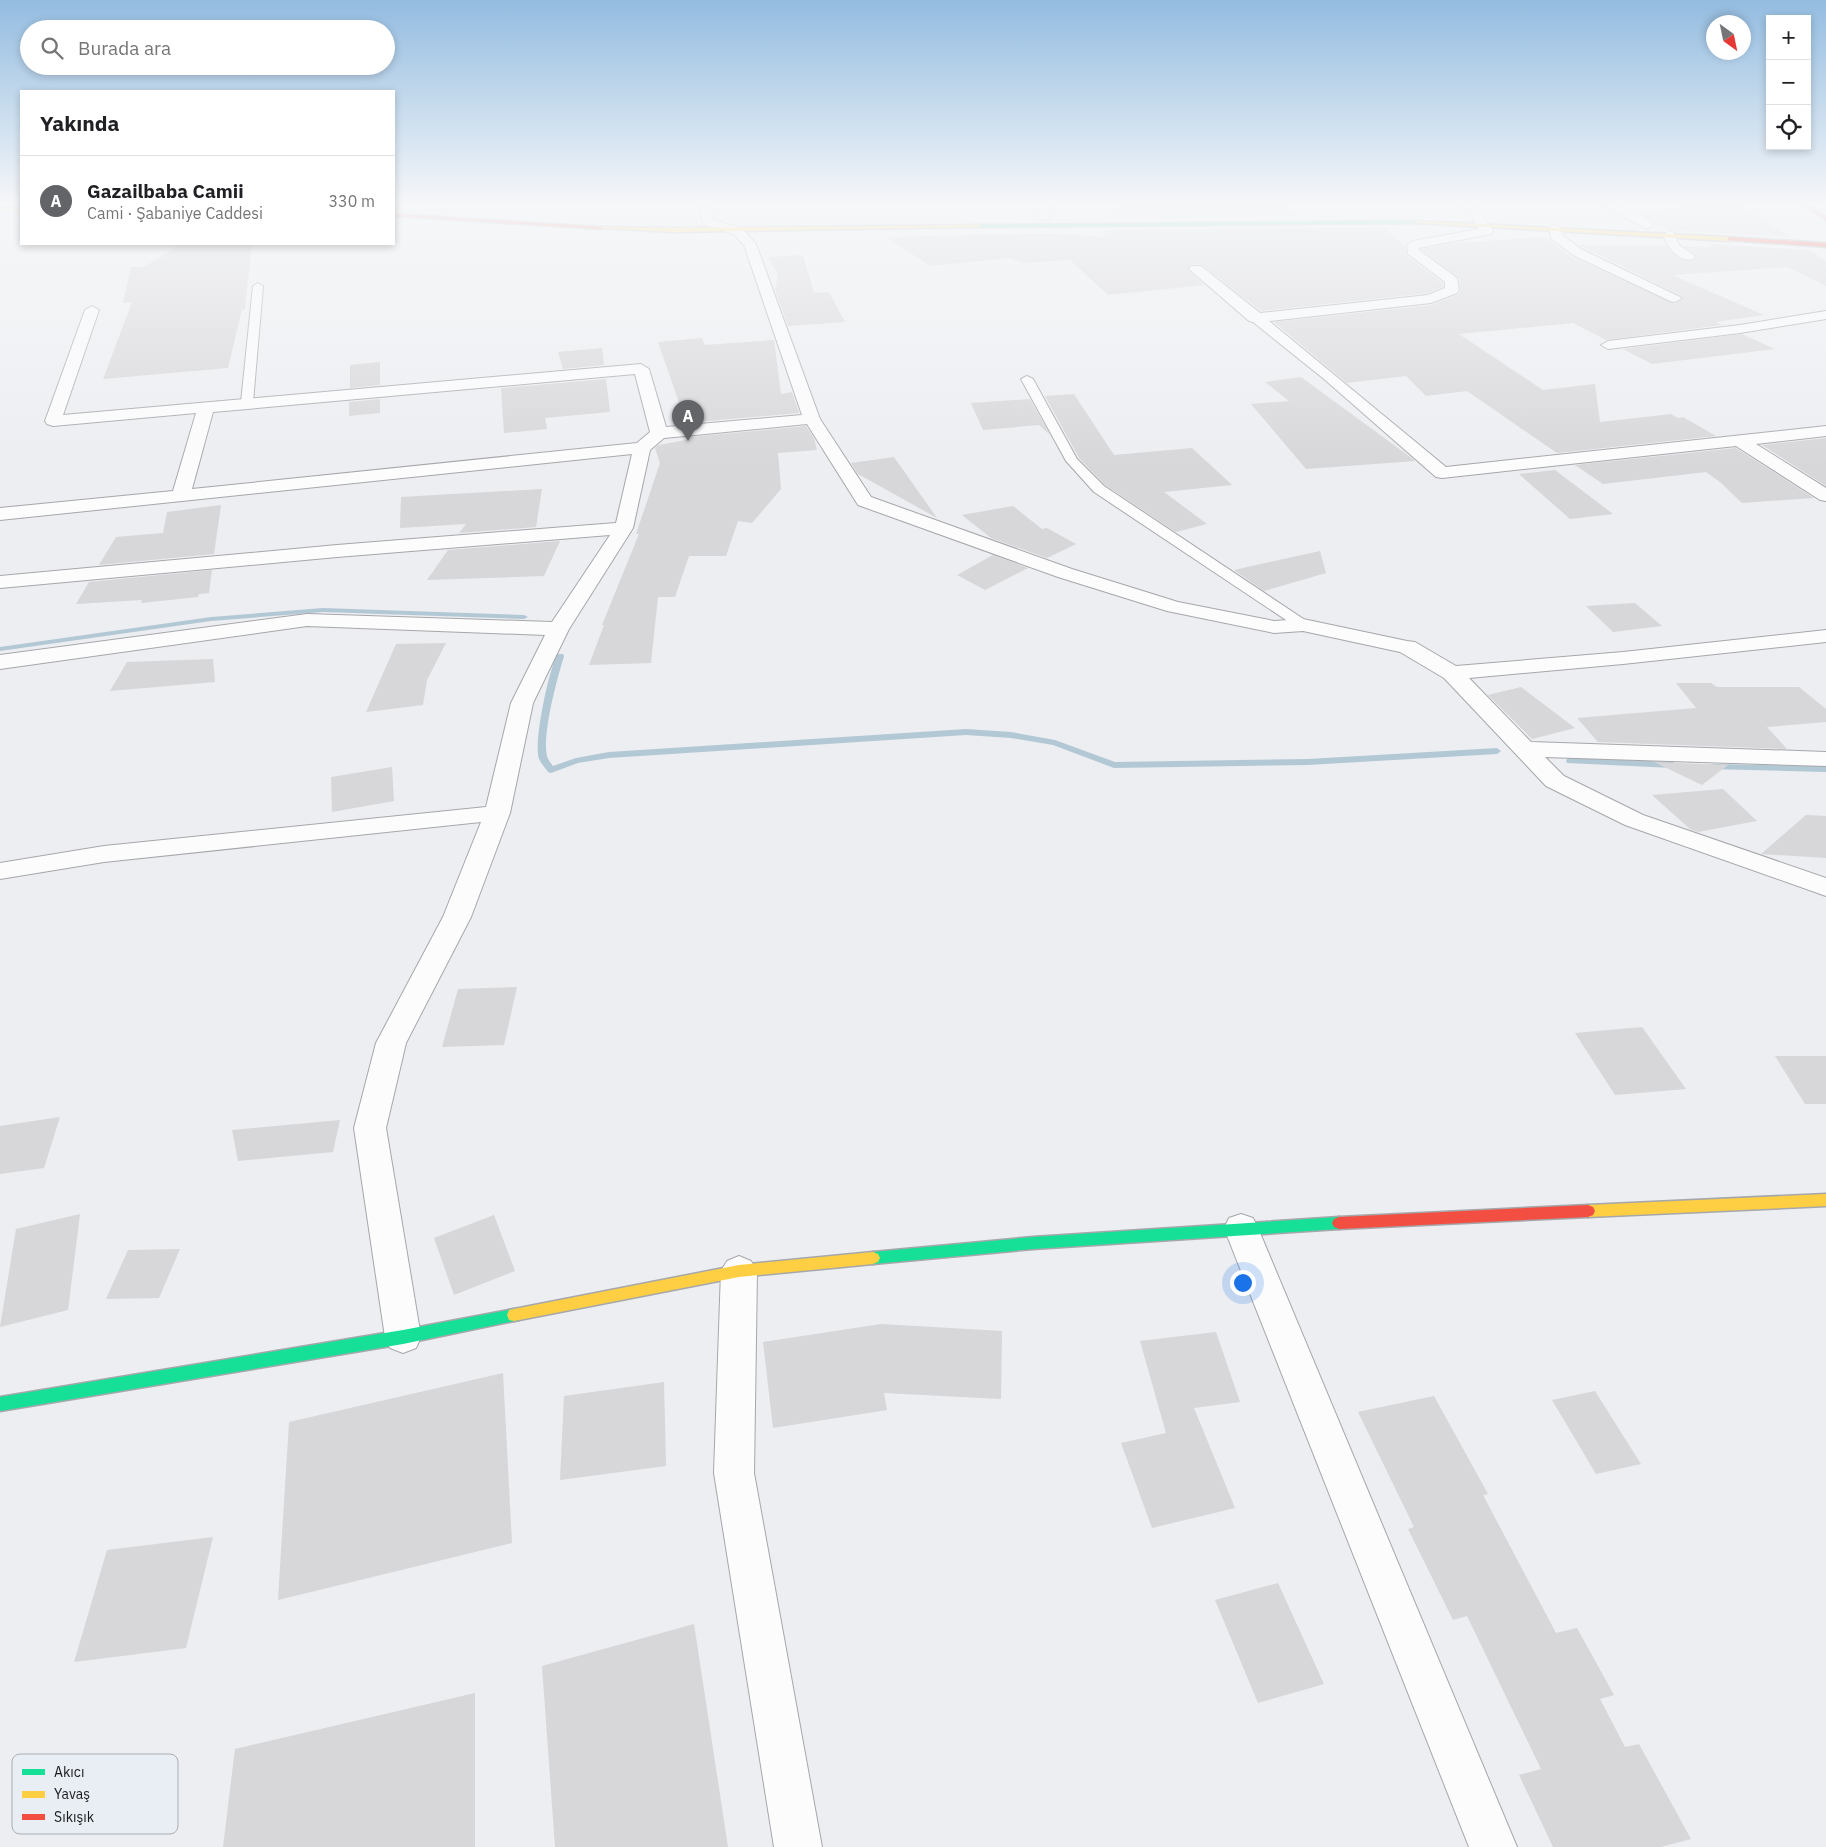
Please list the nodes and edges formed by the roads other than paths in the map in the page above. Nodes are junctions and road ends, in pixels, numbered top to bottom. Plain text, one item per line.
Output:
1 (258, 291) edge
2 (767, 291) edge
3 (1222, 291) edge
4 (1449, 291) edge
5 (1661, 291) edge
6 (1675, 298) dead end
7 (92, 310) dead end
8 (1826, 315) edge
9 (1254, 318) junction
10 (1608, 345) dead end
11 (1027, 379) dead end
12 (247, 402) junction
13 (206, 406) junction
14 (812, 419) junction
15 (1826, 431) edge
16 (659, 433) junction
17 (1738, 440) junction
18 (642, 448) junction
19 (182, 496) junction
20 (1826, 496) edge
21 (0, 514) edge
22 (624, 528) junction
23 (0, 582) edge
24 (1303, 625) junction
25 (558, 629) junction
26 (1826, 636) edge
27 (0, 662) edge
28 (1452, 673) junction
29 (1526, 750) junction
30 (1826, 759) edge
31 (497, 814) junction
32 (0, 871) edge
33 (1826, 887) edge
34 (1826, 1200) edge
35 (1241, 1228) junction
36 (738, 1271) junction
37 (403, 1337) junction
38 (0, 1404) edge
39 (798, 1847) edge
40 (1493, 1847) edge

1 - 12 lane
2 - 14 street
3 - 9 street
4 - 9 street
5 - 6 street
7 - 13 street
8 - 10 street
9 - 17 street
11 - 24 lane
12 - 13 street
12 - 16 street
13 - 19 street
14 - 16 street
14 - 24 street
15 - 17 street
16 - 18 street
17 - 20 street
18 - 19 street
18 - 22 street
19 - 21 street
22 - 23 street
22 - 25 street
24 - 28 street
25 - 27 street
25 - 31 street
26 - 28 street
28 - 29 street
29 - 30 street
29 - 33 street
31 - 32 street
31 - 37 street
34 - 35 main road
35 - 36 main road
35 - 40 street
36 - 37 main road
36 - 39 street
37 - 38 main road

